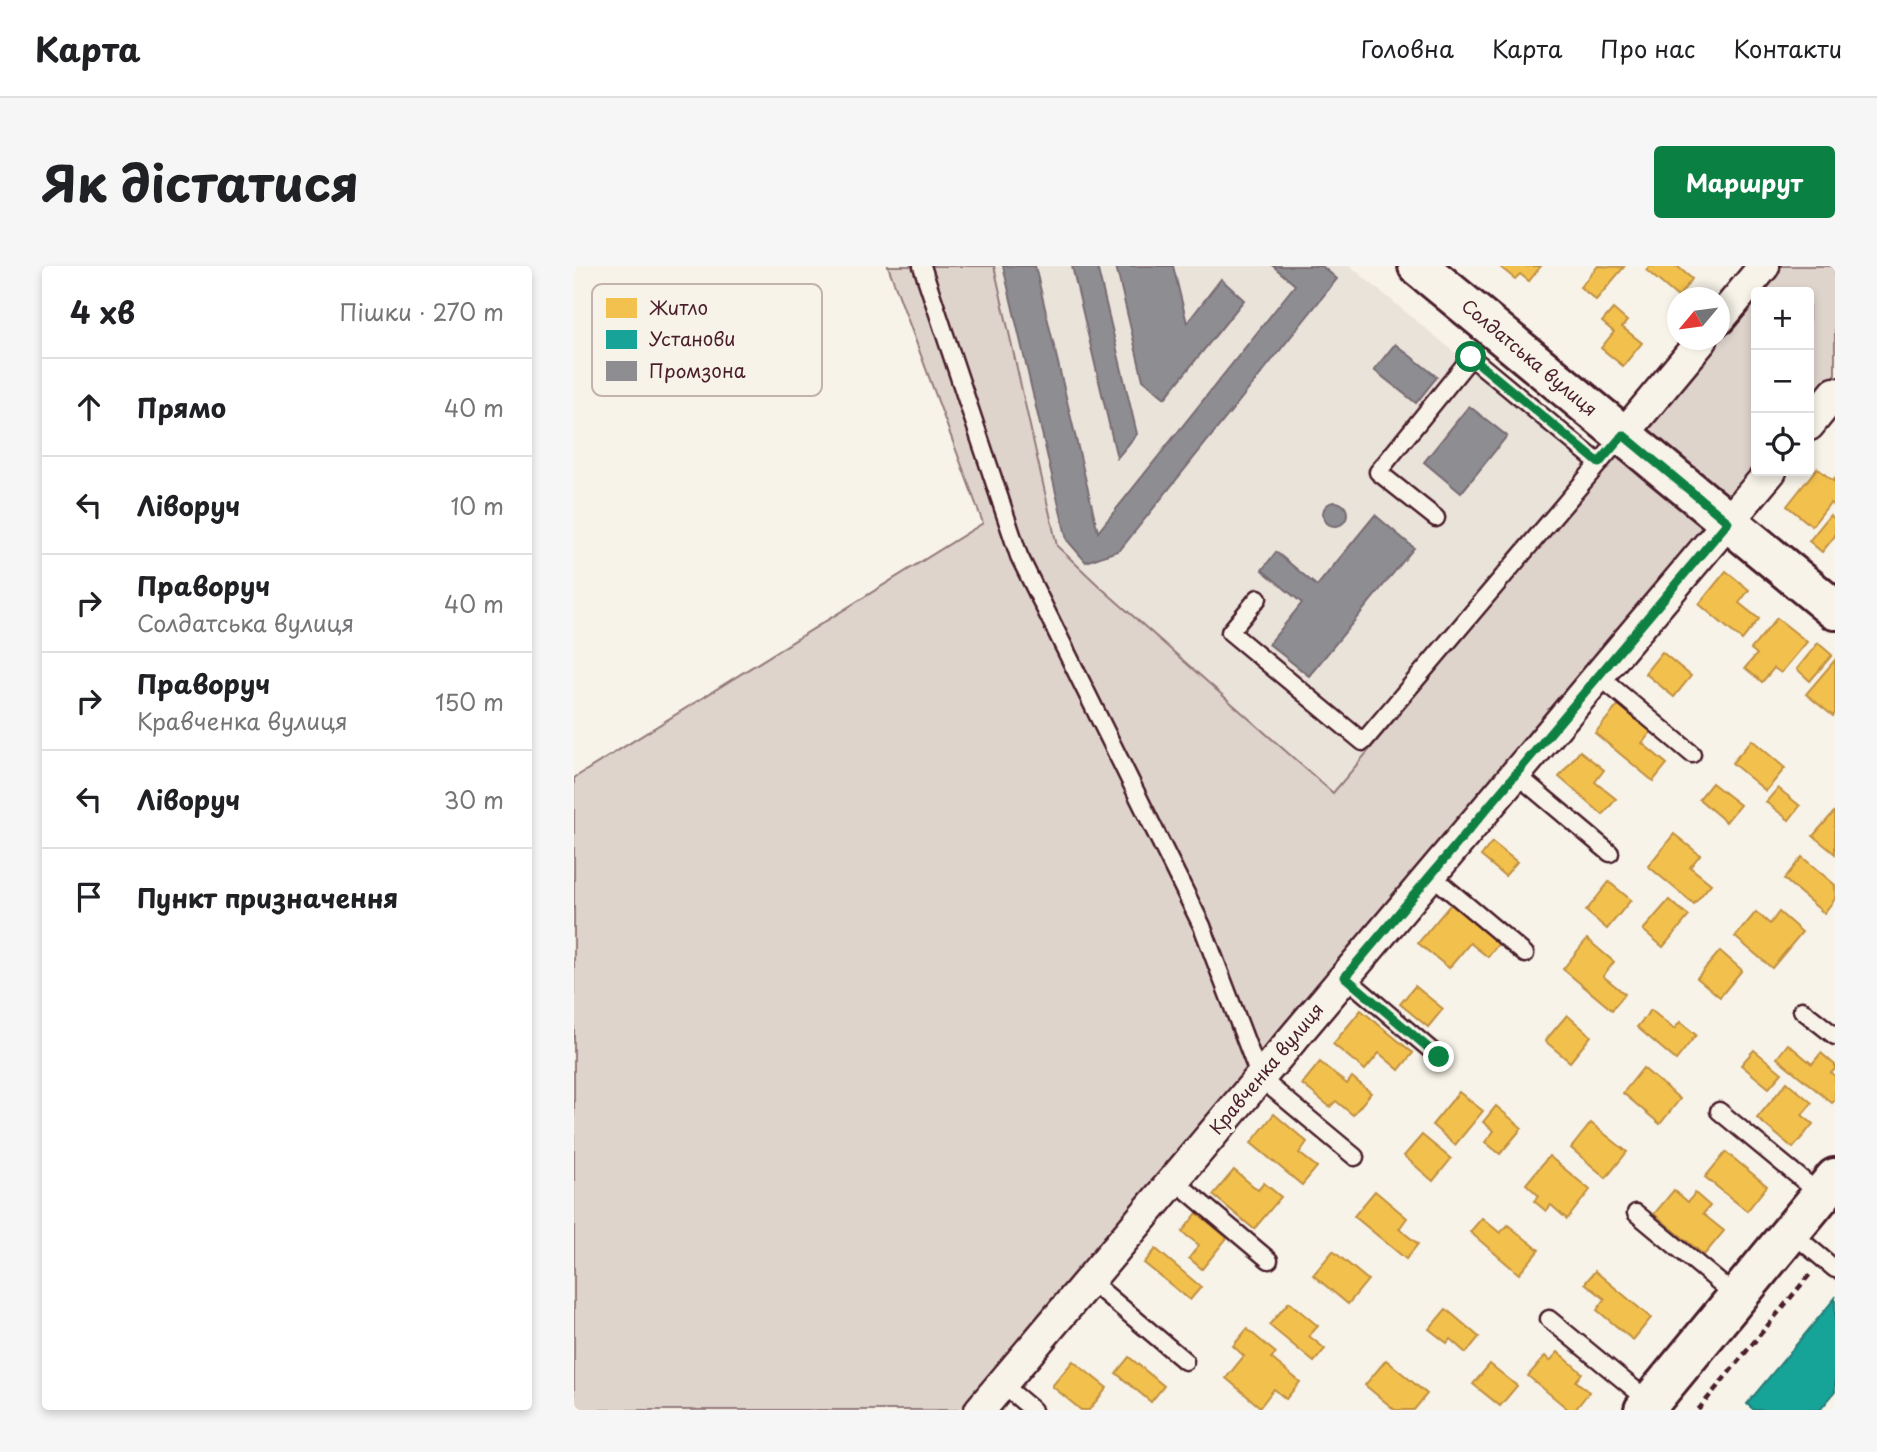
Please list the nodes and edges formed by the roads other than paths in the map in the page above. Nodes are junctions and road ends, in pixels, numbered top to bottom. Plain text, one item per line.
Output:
1 (922, 266) edge
2 (1418, 266) edge
3 (1764, 266) edge
4 (1730, 307) edge
5 (1694, 350) edge
6 (1835, 393) edge
7 (1814, 419) edge
8 (1611, 449) junction
9 (1767, 476) edge
10 (1436, 518) dead end
11 (1728, 522) junction
12 (1258, 598) dead end
13 (1835, 610) edge
14 (1600, 676) junction
15 (1692, 754) dead end
16 (1516, 774) junction
17 (1610, 853) dead end
18 (1431, 875) junction
19 (1525, 954) dead end
20 (1345, 977) junction
21 (1802, 1010) dead end
22 (1835, 1036) edge
23 (1439, 1057) dead end
24 (1260, 1077) junction
25 (1719, 1111) dead end
26 (1355, 1157) dead end
27 (1174, 1180) junction
28 (1828, 1186) edge
29 (1636, 1213) dead end
30 (1791, 1232) junction
31 (1269, 1260) dead end
32 (1829, 1264) edge
33 (1089, 1280) junction
34 (1737, 1297) junction
35 (1549, 1319) dead end
36 (1185, 1361) dead end
37 (1002, 1384) junction
38 (1652, 1407) edge
39 (979, 1410) edge
40 (1033, 1410) edge

1 - 24 lane
2 - 8 street, Солдатська вулиця
3 - 4 street
5 - 8 street
6 - 7 street
8 - 10 lane
8 - 11 street, Солдатська вулиця
8 - 12 lane
9 - 11 street, Кравченка вулиця
11 - 13 street, Солдатська вулиця
11 - 14 street, Кравченка вулиця
14 - 15 lane
14 - 16 street, Кравченка вулиця
16 - 17 lane
16 - 18 street, Кравченка вулиця
18 - 19 lane
18 - 20 street, Кравченка вулиця
20 - 23 lane
20 - 24 street, Кравченка вулиця
21 - 22 lane
24 - 26 lane
24 - 27 street, Кравченка вулиця
25 - 28 lane
27 - 31 lane
27 - 33 street, Кравченка вулиця
28 - 30 street
29 - 34 lane
30 - 32 lane
30 - 34 street
33 - 36 lane
33 - 37 street, Кравченка вулиця
34 - 38 street
35 - 38 lane
37 - 39 street, Кравченка вулиця
37 - 40 lane

